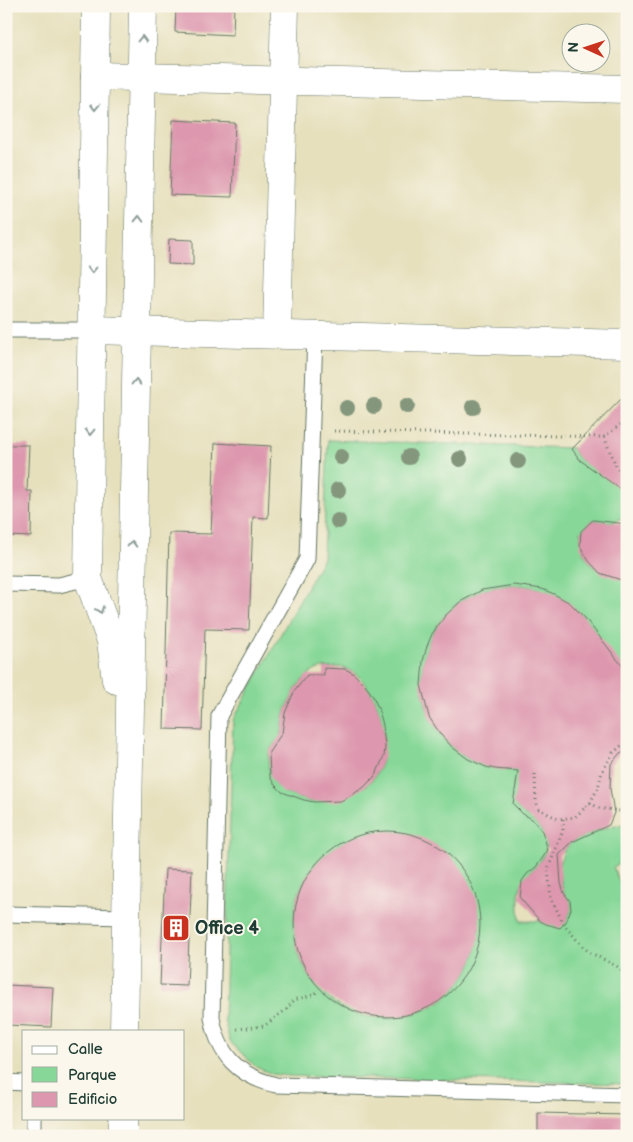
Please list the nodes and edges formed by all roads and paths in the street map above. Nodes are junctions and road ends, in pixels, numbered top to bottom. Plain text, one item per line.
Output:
1 (96, 6) edge
2 (143, 6) edge
3 (285, 6) edge
4 (96, 76) junction
5 (142, 78) junction
6 (284, 82) junction
7 (627, 89) edge
8 (6, 330) edge
9 (92, 330) junction
10 (137, 331) junction
11 (277, 334) junction
12 (315, 336) junction
13 (627, 344) edge
14 (627, 420) edge
15 (311, 430) junction
16 (604, 437) junction
17 (627, 484) edge
18 (88, 578) junction
19 (132, 579) junction
20 (6, 584) edge
21 (627, 741) edge
22 (128, 768) junction
23 (535, 774) dead end
24 (590, 803) junction
25 (627, 812) edge
26 (563, 819) junction
27 (6, 914) edge
28 (125, 917) junction
29 (627, 989) edge
30 (319, 991) dead end
31 (124, 1030) edge
32 (215, 1035) junction
33 (6, 1082) edge
34 (22, 1083) edge
35 (627, 1095) edge
36 (34, 1120) edge
37 (123, 1120) edge
38 (34, 1136) edge
39 (123, 1136) edge

1 - 4 street
5 -> 2 street
3 - 6 street
4 - 5 street
4 -> 9 street
5 - 6 street
10 -> 5 street
6 - 7 street
6 - 11 street
8 - 9 lane
9 - 10 street
9 -> 18 street
10 - 11 street
19 -> 10 street
11 - 12 street
12 - 13 street
12 - 15 lane
14 - 16 path
15 - 16 path
15 - 32 lane
16 - 17 path
18 - 19 street
18 - 20 lane
18 -> 22 street
19 - 22 street
21 - 24 path
22 - 28 street
23 - 26 path
24 - 25 path
24 - 26 path
26 - 29 path
27 - 28 lane
28 - 31 street
30 - 32 path
32 - 35 lane
33 - 34 lane
36 - 38 lane
37 - 39 street

